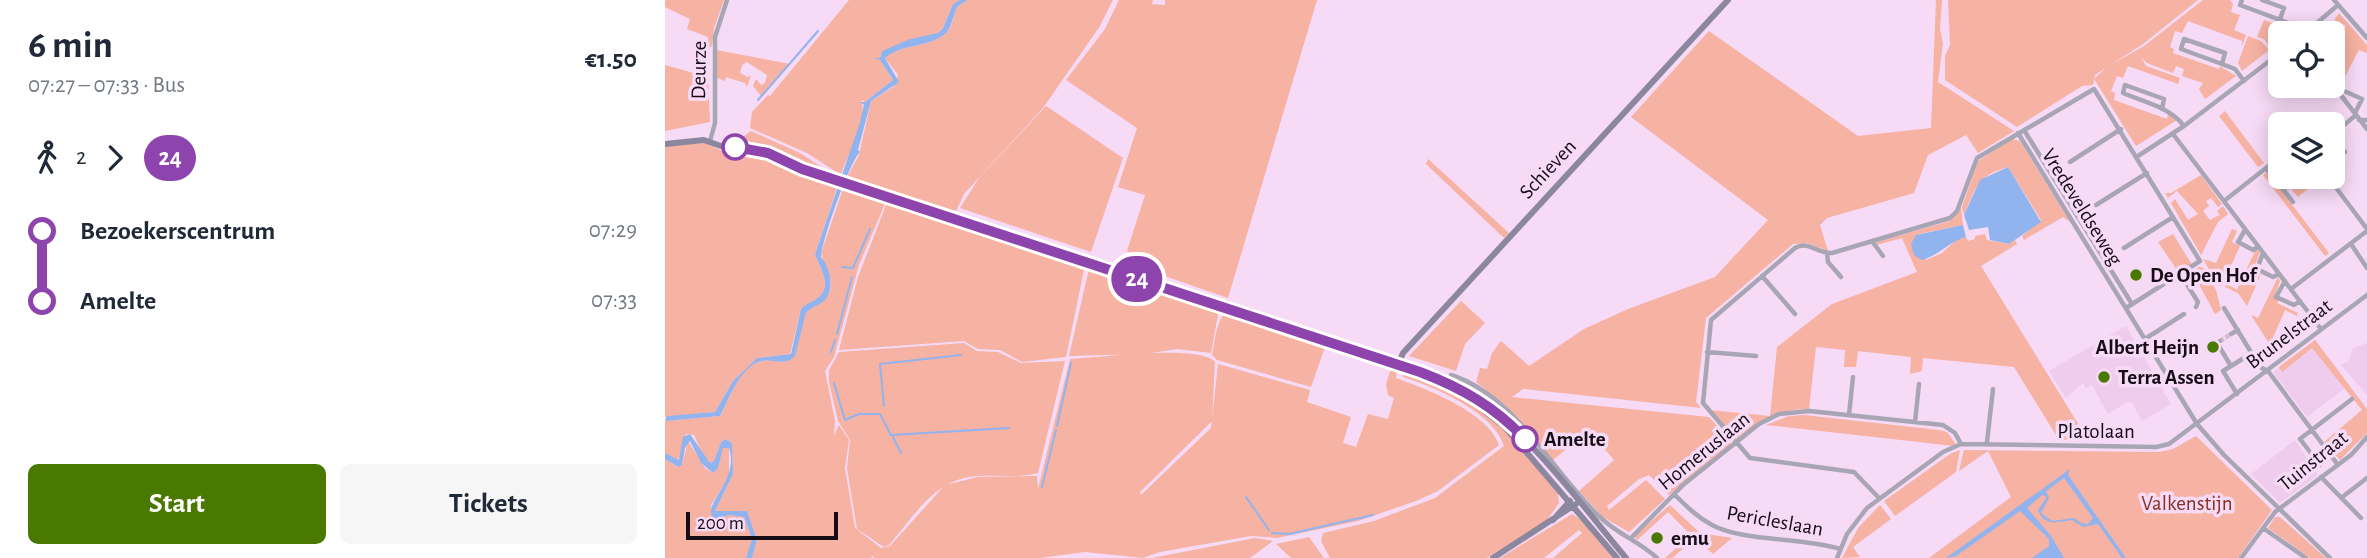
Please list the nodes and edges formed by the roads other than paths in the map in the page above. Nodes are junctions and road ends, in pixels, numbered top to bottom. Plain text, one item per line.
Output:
1 (727, 0) edge
2 (1728, 0) edge
3 (2242, 0) edge
4 (2262, 0) edge
5 (2336, 2) edge
6 (2280, 19) junction
7 (2285, 21) edge
8 (2316, 21) edge
9 (2367, 28) edge
10 (2362, 32) junction
11 (2367, 38) edge
12 (2268, 62) edge
13 (2222, 64) junction
14 (2243, 81) junction
15 (2345, 91) edge
16 (2343, 98) edge
17 (2162, 109) junction
18 (2357, 116) junction
19 (2367, 120) edge
20 (2185, 126) junction
21 (2345, 126) edge
22 (2024, 130) junction
23 (2121, 130) junction
24 (2367, 130) edge
25 (2018, 134) junction
26 (2173, 134) junction
27 (710, 141) junction
28 (665, 144) edge
29 (2138, 156) junction
30 (2070, 162) dead end
31 (2266, 168) joint
32 (2147, 173) junction
33 (2337, 189) edge
34 (2224, 201) junction
35 (2293, 202) dead end
36 (2096, 205) dead end
37 (2173, 217) junction
38 (2245, 230) junction
39 (2367, 230) edge
40 (1872, 241) junction
41 (2351, 244) junction
42 (2259, 247) junction
43 (2124, 248) dead end
44 (1827, 253) junction
45 (2263, 253) junction
46 (1884, 257) dead end
47 (2367, 268) edge
48 (2279, 274) junction
49 (2181, 275) junction
50 (1762, 276) junction
51 (1841, 277) dead end
52 (2285, 281) junction
53 (2291, 289) junction
54 (2367, 295) edge
55 (2300, 301) junction
56 (2132, 304) junction
57 (2196, 307) dead end
58 (2126, 308) junction
59 (2224, 308) dead end
60 (1795, 314) dead end
61 (2184, 314) dead end
62 (2321, 329) junction
63 (2238, 330) junction
64 (2231, 334) tunnel mouth
65 (2145, 339) junction
66 (2220, 341) dead end
67 (1707, 352) junction
68 (2252, 353) junction
69 (1756, 356) dead end
70 (1398, 365) junction
71 (2231, 366) junction
72 (2268, 371) junction
73 (1451, 375) dead end
74 (1853, 377) dead end
75 (1475, 383) junction
76 (1919, 384) dead end
77 (1993, 388) dead end
78 (2237, 394) junction
79 (1469, 396) junction
80 (2352, 400) dead end
81 (1849, 415) junction
82 (1915, 422) junction
83 (2197, 424) junction
84 (2311, 429) junction
85 (2367, 437) edge
86 (1987, 442) junction
87 (1737, 444) junction
88 (1961, 444) junction
89 (2320, 465) dead end
90 (2338, 465) junction
91 (2321, 477) junction
92 (2367, 478) edge
93 (1674, 494) junction
94 (1879, 498) junction
95 (2341, 498) junction
96 (1578, 500) junction
97 (1569, 501) junction
98 (1574, 508) junction
99 (2279, 509) junction
100 (2361, 518) dead end
101 (1553, 520) junction
102 (2263, 528) junction
103 (1632, 537) junction
104 (1840, 549) junction
105 (2303, 557) edge
106 (1493, 558) edge
107 (1616, 558) edge
108 (1626, 558) edge
109 (1657, 558) edge
110 (1837, 558) edge
111 (2241, 558) edge
112 (2330, 558) edge

1 - 27 street, Deurze
2 - 70 main road, Schieven
3 - 6 street
4 - 6 street
5 - 8 street
5 - 10 street
6 - 7 street
9 - 10 street
10 - 11 street
12 - 14 street
13 - 13 street
13 - 14 street
14 - 20 street
15 - 18 street
16 - 18 street
17 - 17 street
17 - 20 street
18 - 19 street
18 - 21 street
18 - 24 street
20 - 26 street
22 - 23 street
22 - 25 street, Vredeveldseweg
22 - 56 street, Vredeveldseweg
23 - 29 street
23 - 30 street
25 - 40 street
25 - 58 street, Vredeveldseweg
26 - 29 street
26 - 34 street
27 - 28 main road
27 - 70 main road
29 - 32 street
31 - 34 street
31 - 35 street
32 - 36 street
32 - 37 street
33 - 39 street
34 - 38 street
37 - 43 street
37 - 49 street
38 - 42 street
38 - 42 street
39 - 41 street
40 - 44 street
40 - 46 street
41 - 47 street
41 - 53 street
42 - 45 street
44 - 50 street
44 - 51 street
45 - 48 street
45 - 48 street
48 - 52 street
49 - 56 street
49 - 57 street
50 - 60 street
50 - 67 street
52 - 53 street
52 - 55 street
53 - 55 street
54 - 62 street, Brunelstraat
55 - 62 street
56 - 58 street
58 - 65 street, Vredeveldseweg
59 - 63 street
61 - 65 street
62 - 72 street, Brunelstraat
63 - 64 street
63 - 68 street
65 - 83 street, Vredeveldseweg
66 - 71 street
67 - 69 street
67 - 87 street
68 - 71 street
68 - 72 street
70 - 79 main road
71 - 78 street
72 - 78 street, Brunelstraat
72 - 84 street
73 - 75 street
74 - 81 street
75 - 79 street
75 - 103 street
76 - 82 street
77 - 86 street
78 - 83 street, Brunelstraat
79 - 96 main road
79 - 97 main road
80 - 84 street
81 - 82 street, Homeruslaan
81 - 87 street, Homeruslaan
82 - 88 street, Homeruslaan
83 - 86 street, Platolaan
83 - 99 street, Vredeveldseweg
84 - 89 street
84 - 90 street
85 - 90 street, Tuinstraat
86 - 88 street, Platolaan
87 - 93 street, Homeruslaan
87 - 94 street
88 - 94 street, Platolaan
90 - 91 street, Tuinstraat
91 - 95 street
91 - 99 street, Tuinstraat
92 - 95 street
93 - 103 street, Homeruslaan
93 - 104 street, Pericleslaan
94 - 104 street, Platolaan
95 - 100 street
96 - 97 main road
96 - 98 main road
96 - 108 main road
97 - 98 main road
97 - 101 main road
98 - 101 main road
98 - 107 main road
99 - 102 street, Tuinstraat
99 - 112 street, Vredeveldseweg
101 - 106 main road
102 - 105 street
102 - 111 street, Tuinstraat
103 - 109 street
104 - 110 street, Platolaan

